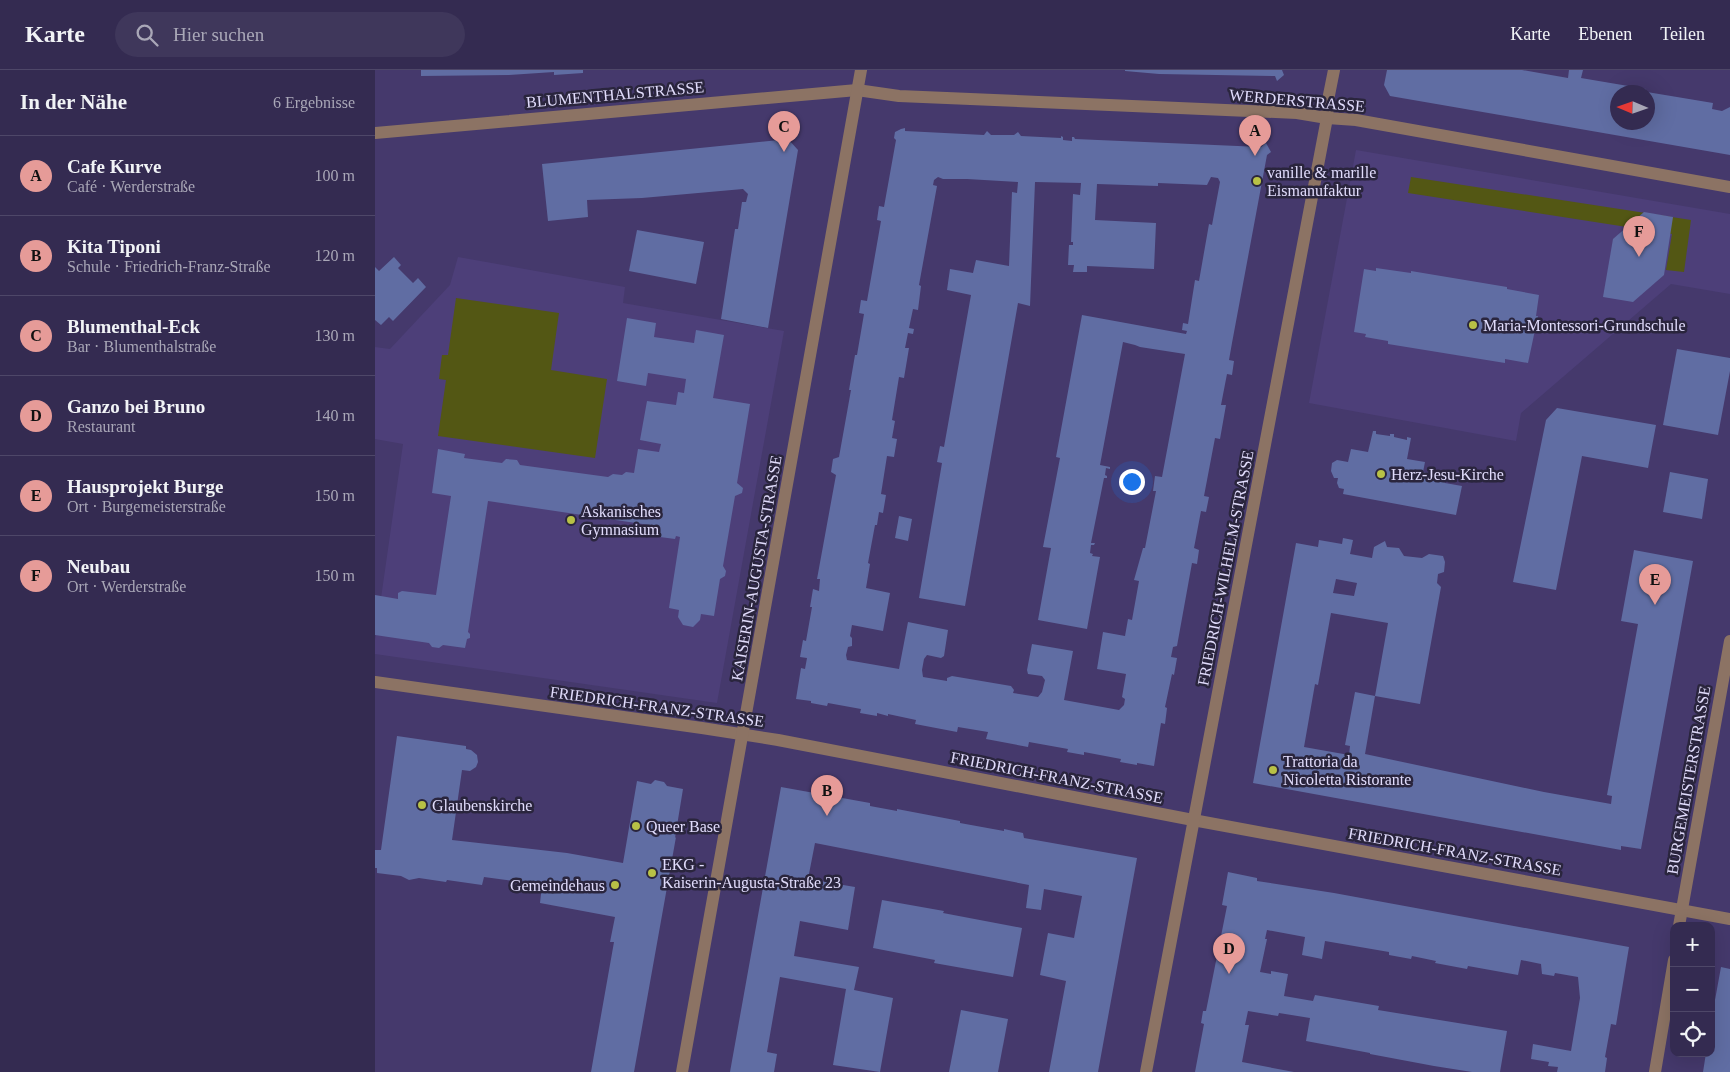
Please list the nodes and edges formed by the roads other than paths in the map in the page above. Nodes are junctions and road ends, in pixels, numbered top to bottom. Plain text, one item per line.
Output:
1 (861, 70) edge
2 (1334, 70) edge
3 (857, 90) junction
4 (1327, 118) junction
5 (375, 133) edge
6 (1730, 187) edge
7 (1730, 640) edge
8 (375, 682) edge
9 (743, 734) junction
10 (1193, 820) junction
11 (1682, 909) junction
12 (1730, 919) edge
13 (1680, 922) edge
14 (1673, 967) edge
15 (682, 1072) edge
16 (1146, 1072) edge
17 (1655, 1072) edge

1 - 3 street, KAISERIN-AUGUSTA-STRASSE
2 - 4 street, FRIEDRICH-WILHELM-STRASSE
3 - 4 street, WERDERSTRASSE
3 - 5 street, BLUMENTHALSTRASSE
3 - 9 street, KAISERIN-AUGUSTA-STRASSE
4 - 6 street, WERDERSTRASSE
4 - 10 street, FRIEDRICH-WILHELM-STRASSE
7 - 11 street, BURGEMEISTERSTRASSE
8 - 9 street, FRIEDRICH-FRANZ-STRASSE
9 - 10 street, FRIEDRICH-FRANZ-STRASSE
9 - 15 street, KAISERIN-AUGUSTA-STRASSE
10 - 11 street, FRIEDRICH-FRANZ-STRASSE
10 - 16 street, FRIEDRICH-WILHELM-STRASSE
11 - 12 street, FRIEDRICH-FRANZ-STRASSE
11 - 13 street, BURGEMEISTERSTRASSE
14 - 17 street

